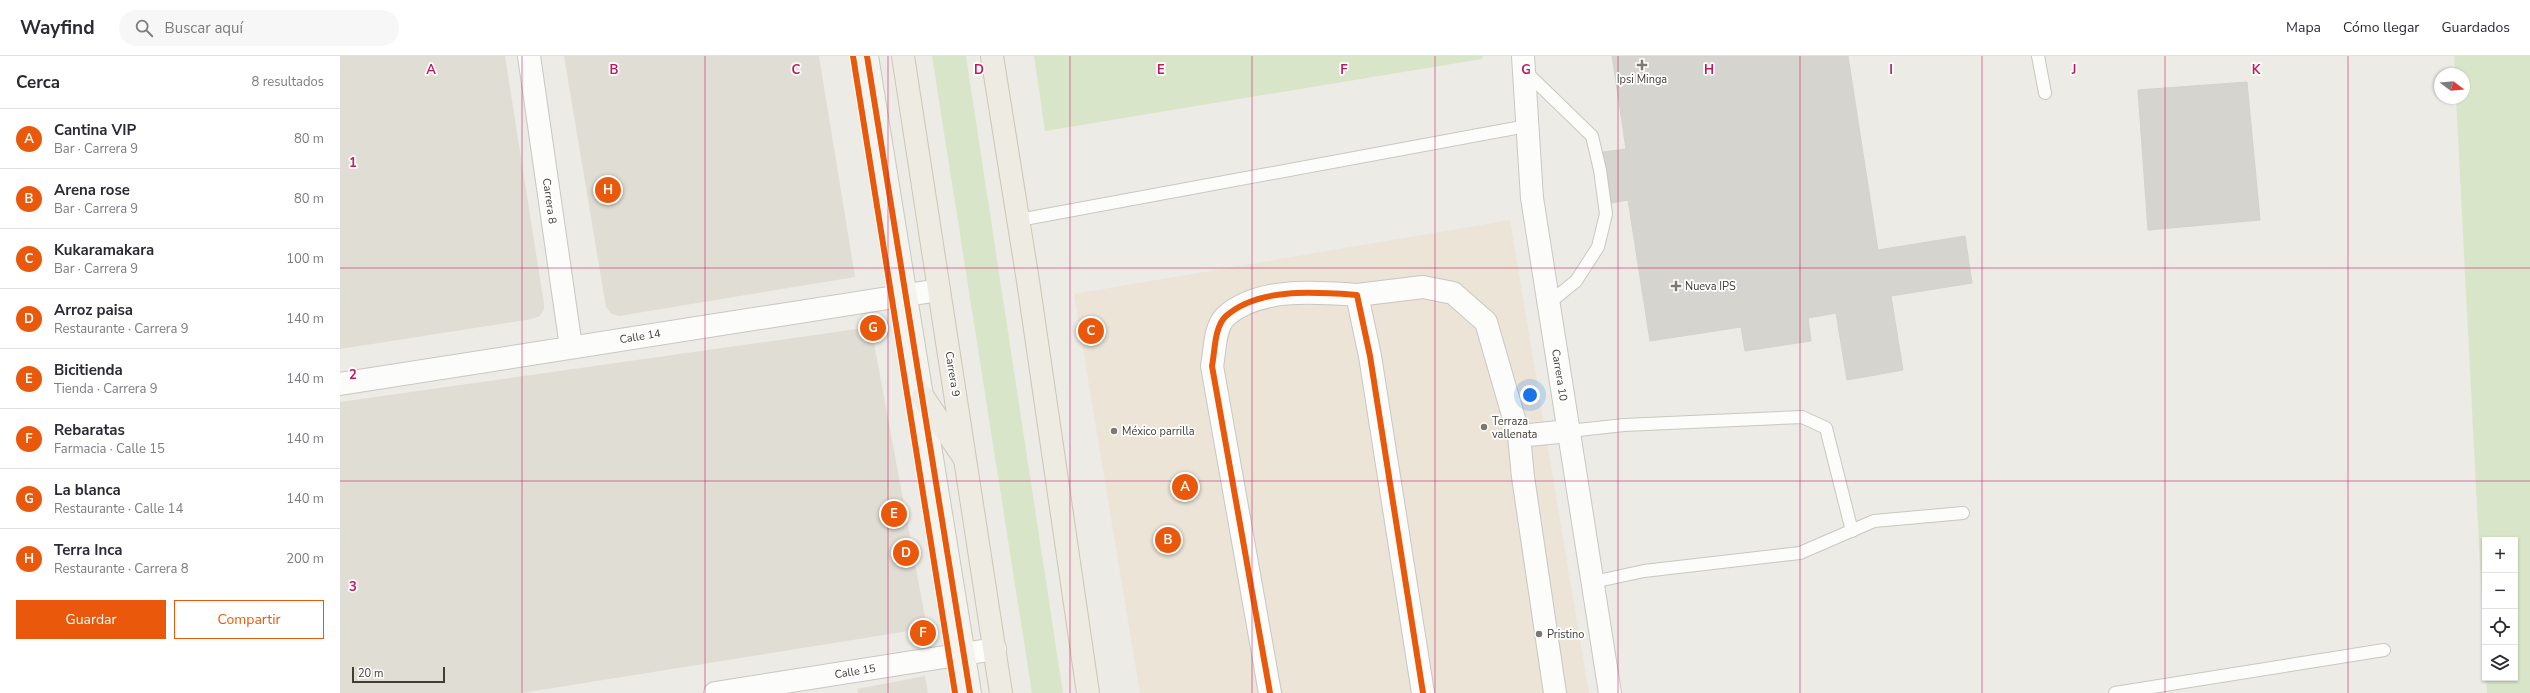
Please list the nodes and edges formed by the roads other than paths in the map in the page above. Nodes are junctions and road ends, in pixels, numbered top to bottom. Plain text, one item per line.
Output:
1 (529, 56) edge
2 (867, 56) edge
3 (903, 56) edge
4 (992, 56) edge
5 (2038, 56) edge
6 (1523, 63) edge
7 (2045, 93) dead end
8 (1527, 126) junction
9 (1019, 220) junction
10 (939, 290) junction
11 (1357, 295) junction
12 (904, 296) junction
13 (1549, 303) junction
14 (570, 347) junction
15 (340, 384) edge
16 (924, 397) junction
17 (1569, 431) junction
18 (1519, 436) junction
19 (966, 461) junction
20 (1963, 513) dead end
21 (1852, 531) junction
22 (1593, 582) junction
23 (995, 649) junction
24 (2384, 650) dead end
25 (964, 654) junction
26 (2140, 691) edge
27 (715, 693) edge
28 (970, 693) edge
29 (1001, 693) edge
30 (1088, 693) edge
31 (1270, 693) edge
32 (1423, 693) edge
33 (1555, 693) edge
34 (1610, 693) edge
35 (2114, 693) edge

1 - 14 street, Carrera 8
2 - 12 street
3 - 10 main road, Carrera 9
4 - 9 main road
5 - 7 lane
6 - 8 street, Carrera 10
6 - 13 lane
8 - 9 lane
8 - 13 street, Carrera 10
9 - 30 main road
10 - 12 street, Calle 14
10 - 19 main road, Carrera 9
11 - 18 street
11 - 31 street
11 - 32 street
12 - 14 street, Calle 14
12 - 16 street
13 - 17 street, Carrera 10
14 - 15 street, Calle 14
16 - 19 main road
16 - 25 street
17 - 18 street
17 - 21 lane
17 - 22 street, Carrera 10
18 - 33 street
19 - 23 main road, Carrera 9
20 - 21 lane
21 - 22 lane
22 - 34 street, Carrera 10
23 - 25 street, Calle 15
23 - 29 main road, Carrera 9
24 - 26 lane
25 - 27 street, Calle 15
25 - 28 street
26 - 35 lane

